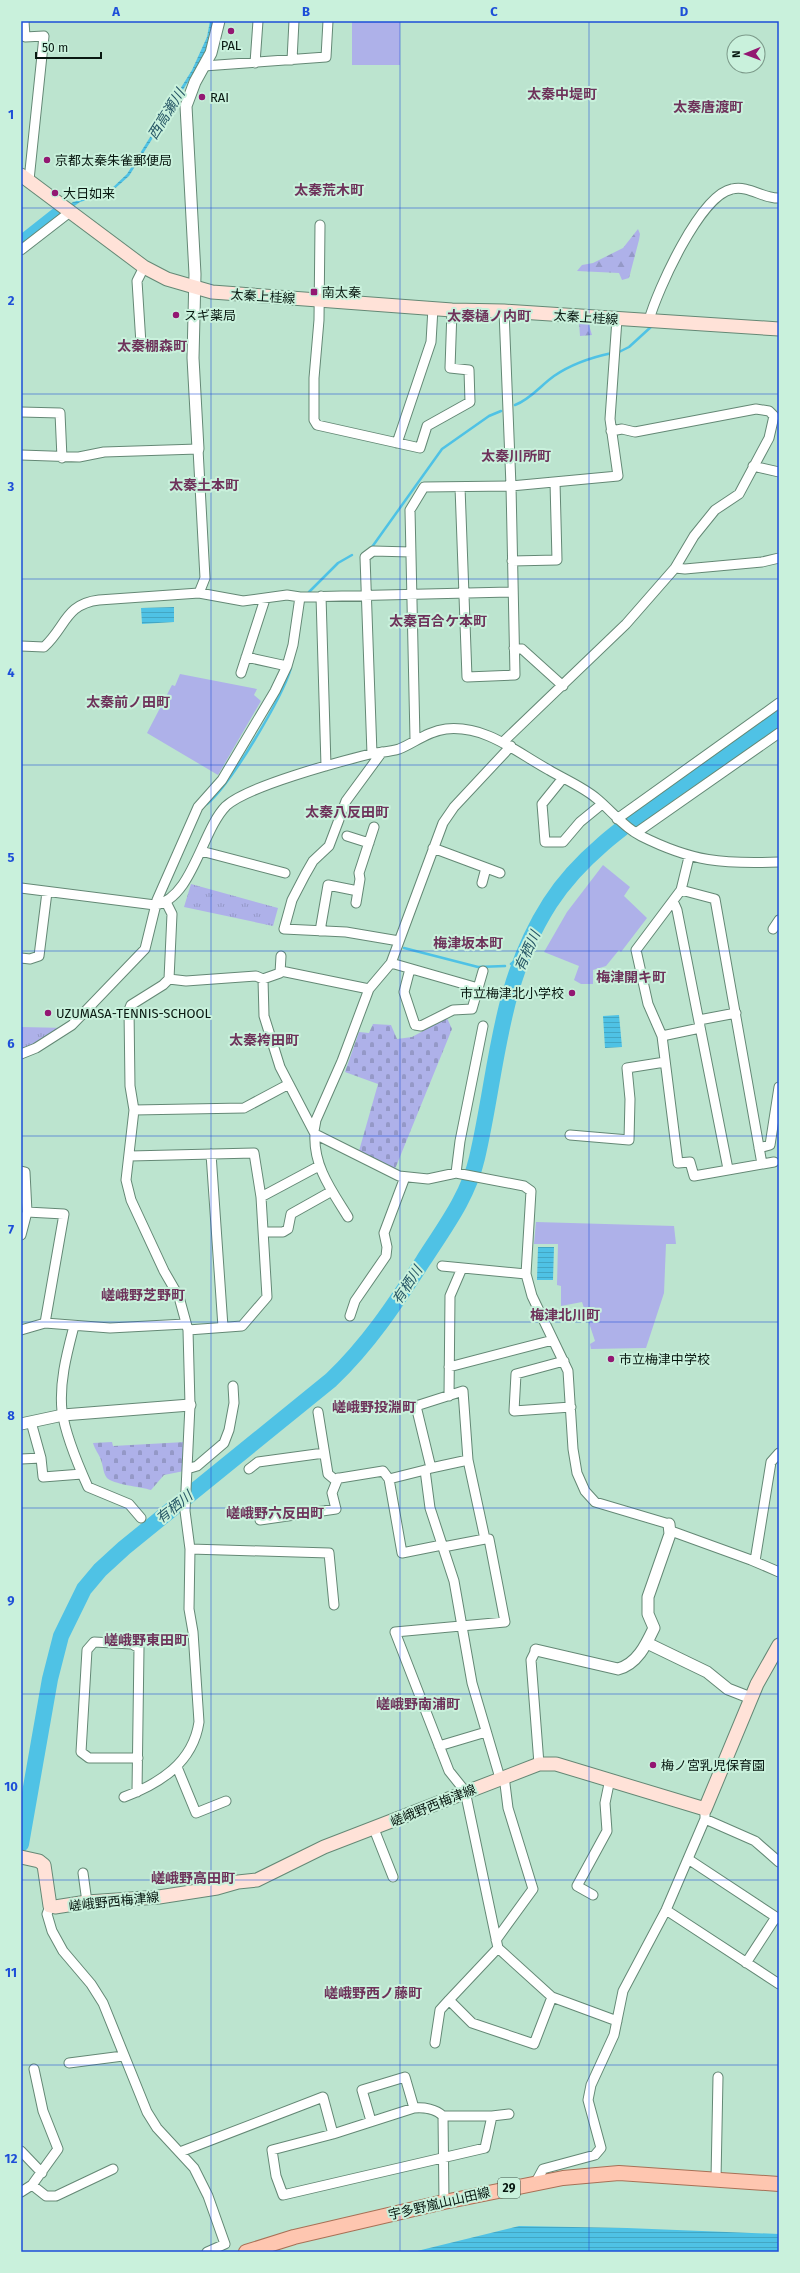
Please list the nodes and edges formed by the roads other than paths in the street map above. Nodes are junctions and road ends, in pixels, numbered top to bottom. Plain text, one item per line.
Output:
1 (24, 21) edge
2 (219, 21) edge
3 (258, 21) edge
4 (294, 21) edge
5 (328, 21) edge
6 (292, 60) junction
7 (255, 62) junction
8 (204, 66) junction
9 (25, 178) edge
10 (779, 198) edge
11 (68, 210) junction
12 (320, 225) dead end
13 (21, 250) edge
14 (144, 267) junction
15 (194, 288) junction
16 (318, 300) junction
17 (433, 308) junction
18 (452, 310) junction
19 (504, 311) junction
20 (617, 319) junction
21 (650, 320) junction
22 (779, 329) edge
23 (141, 344) dead end
24 (21, 412) edge
25 (611, 431) junction
26 (769, 438) junction
27 (779, 439) edge
28 (397, 443) junction
29 (198, 449) junction
30 (21, 455) edge
31 (62, 458) junction
32 (753, 466) junction
33 (779, 472) edge
34 (555, 482) junction
35 (511, 486) junction
36 (460, 487) junction
37 (411, 552) junction
38 (779, 558) edge
39 (512, 562) junction
40 (675, 568) junction
41 (513, 592) junction
42 (199, 593) junction
43 (464, 593) junction
44 (412, 594) junction
45 (366, 595) junction
46 (300, 596) junction
47 (321, 596) junction
48 (265, 599) junction
49 (21, 646) edge
50 (514, 648) junction
51 (246, 657) junction
52 (287, 666) junction
53 (241, 673) dead end
54 (563, 686) junction
55 (779, 703) edge
56 (779, 733) edge
57 (415, 739) junction
58 (507, 744) junction
59 (382, 752) junction
60 (372, 754) junction
61 (326, 766) junction
62 (563, 778) junction
63 (602, 804) junction
64 (619, 820) junction
65 (374, 827) dead end
66 (634, 832) junction
67 (347, 836) dead end
68 (369, 843) junction
69 (434, 848) junction
70 (201, 851) junction
71 (689, 857) junction
72 (779, 862) edge
73 (486, 868) junction
74 (285, 873) dead end
75 (500, 873) dead end
76 (482, 883) dead end
77 (21, 888) edge
78 (358, 890) junction
79 (682, 890) junction
80 (47, 892) junction
81 (673, 901) junction
82 (166, 902) junction
83 (356, 903) dead end
84 (155, 904) junction
85 (779, 920) edge
86 (772, 929) dead end
87 (320, 931) junction
88 (399, 941) junction
89 (281, 956) dead end
90 (21, 958) edge
91 (391, 963) junction
92 (410, 969) junction
93 (281, 971) junction
94 (483, 971) dead end
95 (169, 979) junction
96 (263, 979) junction
97 (478, 988) junction
98 (369, 989) junction
99 (736, 1013) junction
100 (699, 1024) junction
101 (483, 1026) dead end
102 (662, 1036) junction
103 (21, 1054) edge
104 (665, 1062) junction
105 (289, 1084) junction
106 (779, 1087) edge
107 (134, 1110) junction
108 (314, 1132) junction
109 (570, 1135) dead end
110 (759, 1148) junction
111 (211, 1154) junction
112 (130, 1156) junction
113 (774, 1162) dead end
114 (762, 1164) junction
115 (318, 1166) junction
116 (728, 1169) junction
117 (21, 1171) edge
118 (459, 1174) junction
119 (405, 1177) junction
120 (332, 1191) junction
121 (261, 1197) junction
122 (27, 1212) junction
123 (348, 1217) dead end
124 (264, 1232) junction
125 (21, 1235) edge
126 (442, 1266) dead end
127 (462, 1268) junction
128 (526, 1274) junction
129 (350, 1316) dead end
130 (45, 1323) junction
131 (74, 1326) junction
132 (187, 1327) junction
133 (223, 1327) junction
134 (21, 1330) edge
135 (553, 1340) junction
136 (564, 1361) junction
137 (449, 1367) junction
138 (233, 1386) dead end
139 (449, 1396) junction
140 (190, 1405) junction
141 (571, 1407) junction
142 (318, 1412) dead end
143 (63, 1415) junction
144 (26, 1423) edge
145 (324, 1452) junction
146 (779, 1453) edge
147 (41, 1458) junction
148 (21, 1459) edge
149 (468, 1460) junction
150 (186, 1469) junction
151 (249, 1469) dead end
152 (428, 1469) junction
153 (82, 1474) junction
154 (338, 1478) junction
155 (389, 1479) junction
156 (141, 1518) dead end
157 (260, 1520) dead end
158 (670, 1528) junction
159 (485, 1539) junction
160 (442, 1546) junction
161 (190, 1549) junction
162 (755, 1561) junction
163 (779, 1572) edge
164 (334, 1605) dead end
165 (463, 1626) junction
166 (647, 1643) junction
167 (779, 1645) edge
168 (536, 1650) joint
169 (751, 1698) junction
170 (486, 1732) junction
171 (439, 1746) junction
172 (138, 1758) junction
173 (539, 1764) junction
174 (177, 1767) junction
175 (502, 1777) junction
176 (610, 1779) junction
177 (465, 1791) junction
178 (137, 1792) junction
179 (124, 1797) dead end
180 (226, 1801) dead end
181 (705, 1814) junction
182 (374, 1829) junction
183 (25, 1858) edge
184 (688, 1860) junction
185 (779, 1862) edge
186 (83, 1873) dead end
187 (393, 1877) dead end
188 (593, 1895) dead end
189 (87, 1902) junction
190 (50, 1906) junction
191 (666, 1910) junction
192 (777, 1918) edge
193 (497, 1944) junction
194 (746, 1963) junction
195 (779, 1984) edge
196 (552, 1996) junction
197 (449, 2000) junction
198 (617, 2021) junction
199 (435, 2043) dead end
200 (123, 2056) junction
201 (69, 2063) dead end
202 (34, 2070) dead end
203 (718, 2077) dead end
204 (414, 2108) junction
205 (509, 2114) dead end
206 (444, 2116) junction
207 (492, 2116) junction
208 (371, 2121) junction
209 (333, 2134) junction
210 (21, 2151) edge
211 (180, 2152) junction
212 (444, 2158) junction
213 (113, 2169) dead end
214 (42, 2172) junction
215 (716, 2179) junction
216 (536, 2182) junction
217 (779, 2184) edge
218 (32, 2185) junction
219 (21, 2192) edge
220 (444, 2202) junction
221 (207, 2252) edge
222 (246, 2252) edge

1 - 9 street
2 - 8 street
3 - 7 street
4 - 6 street
5 - 6 street
6 - 7 street
7 - 8 street
8 - 15 street
9 - 11 main road, 太秦上桂線
10 - 21 street
11 - 13 street
11 - 14 main road, 太秦上桂線
12 - 16 street
14 - 15 main road, 太秦上桂線
14 - 23 street
15 - 16 main road, 太秦上桂線
15 - 29 street
16 - 17 main road, 太秦上桂線
16 - 28 street
17 - 18 main road, 太秦上桂線
17 - 28 street
18 - 19 main road, 太秦上桂線
18 - 28 street
19 - 20 main road, 太秦上桂線
19 - 35 street
20 - 21 main road, 太秦上桂線
20 - 25 street
21 - 22 main road, 太秦上桂線
24 - 31 street
25 - 26 street
25 - 34 street
26 - 27 street
26 - 32 street
29 - 31 street
29 - 42 street
30 - 31 street
32 - 33 street
32 - 40 street
34 - 35 street
34 - 39 street
35 - 36 street
35 - 39 street
36 - 37 street
36 - 43 street
37 - 44 street
37 - 45 street
38 - 40 street
39 - 41 street
40 - 54 street
41 - 43 street
41 - 50 street
42 - 48 street
42 - 49 street
43 - 44 street
43 - 50 street
44 - 45 street
44 - 57 street
45 - 47 street
45 - 60 street
46 - 47 street
46 - 48 street
46 - 52 street
47 - 61 street
48 - 51 street
50 - 54 street
51 - 52 street
51 - 53 street
52 - 84 street
54 - 58 street
55 - 64 street
56 - 66 street
57 - 58 street
57 - 59 street
58 - 62 street
58 - 69 street
59 - 60 street
59 - 87 street
60 - 61 street
61 - 70 street
62 - 63 street
62 - 63 street
63 - 64 street
64 - 66 street
65 - 68 street
66 - 71 street
67 - 68 street
68 - 78 street
69 - 73 street
69 - 88 street
70 - 74 street
70 - 82 street
71 - 72 street
71 - 79 street
73 - 75 street
73 - 76 street
77 - 80 street
78 - 83 street
78 - 87 street
79 - 81 street
79 - 99 street
80 - 84 street
80 - 90 street
81 - 100 street
81 - 102 street
82 - 84 street
82 - 95 street
84 - 103 street
85 - 86 street
87 - 88 street
88 - 91 street
89 - 93 street
91 - 92 street
91 - 98 street
92 - 97 street
92 - 97 street
93 - 96 street
93 - 98 street
94 - 97 street
95 - 96 street
95 - 107 street
96 - 105 street
98 - 108 street
99 - 100 street
99 - 110 street
100 - 102 street
100 - 116 street
101 - 118 street
102 - 104 street
104 - 109 street
104 - 116 street
105 - 107 street
105 - 108 street
106 - 110 street
107 - 112 street
108 - 115 street
108 - 119 street
110 - 114 street
111 - 112 street
111 - 121 street
111 - 133 street
112 - 132 street
113 - 114 street
114 - 116 street
115 - 120 street
115 - 121 street
117 - 122 street
118 - 119 street
118 - 128 street
119 - 129 street
120 - 123 street
120 - 124 street
121 - 124 street
122 - 125 street
122 - 130 street
124 - 133 street
126 - 127 street
127 - 128 street
127 - 137 street
128 - 135 street
130 - 131 street
130 - 134 street
131 - 132 street
131 - 143 street
132 - 133 street
132 - 140 street
135 - 136 street
135 - 137 street
136 - 141 street
136 - 141 street
137 - 139 street
138 - 150 street
139 - 149 street
139 - 152 street
140 - 143 street
140 - 150 street
141 - 158 street
142 - 145 street
143 - 144 street
143 - 153 street
144 - 147 street
145 - 151 street
145 - 154 street
146 - 162 street
147 - 148 street
147 - 153 street
149 - 152 street
149 - 159 street
150 - 161 street
152 - 155 street
152 - 160 street
153 - 156 street
154 - 155 street
154 - 157 street
155 - 160 street
158 - 162 street
158 - 166 street
159 - 160 street
159 - 165 street
160 - 165 street
161 - 164 street
161 - 174 street
162 - 163 street
165 - 170 street
165 - 171 street
166 - 168 street
166 - 169 street
167 - 169 main road
168 - 173 street
169 - 181 main road
170 - 171 street
170 - 175 street
171 - 177 street
172 - 172 street
172 - 178 street
173 - 175 main road, 嵯峨野西梅津線
173 - 176 main road, 嵯峨野西梅津線
174 - 178 street
174 - 180 street
175 - 177 main road, 嵯峨野西梅津線
175 - 193 street
176 - 181 main road, 嵯峨野西梅津線
176 - 188 street
177 - 182 main road, 嵯峨野西梅津線
177 - 193 street
178 - 179 street
181 - 184 street
181 - 185 street
182 - 187 street
182 - 189 main road, 嵯峨野西梅津線
183 - 190 main road, 嵯峨野西梅津線
184 - 191 street
184 - 192 street
186 - 189 street
189 - 190 main road, 嵯峨野西梅津線
190 - 200 street
191 - 194 street
191 - 198 street
192 - 194 street
193 - 196 street
193 - 197 street
194 - 195 street
196 - 197 street
196 - 198 street
197 - 199 street
198 - 216 street
200 - 201 street
200 - 211 street
202 - 214 street
203 - 215 street
204 - 206 street
204 - 208 street
204 - 208 street
205 - 207 street
206 - 207 street
206 - 212 street
207 - 212 street
208 - 209 street
209 - 211 street
209 - 212 street
210 - 214 street
211 - 221 street
212 - 220 street
213 - 218 street
214 - 218 street
215 - 216 main road, 宇多野嵐山山田線 / 29
215 - 217 main road, 宇多野嵐山山田線 / 29
216 - 220 main road, 宇多野嵐山山田線 / 29
218 - 219 street
220 - 222 main road, 宇多野嵐山山田線 / 29

